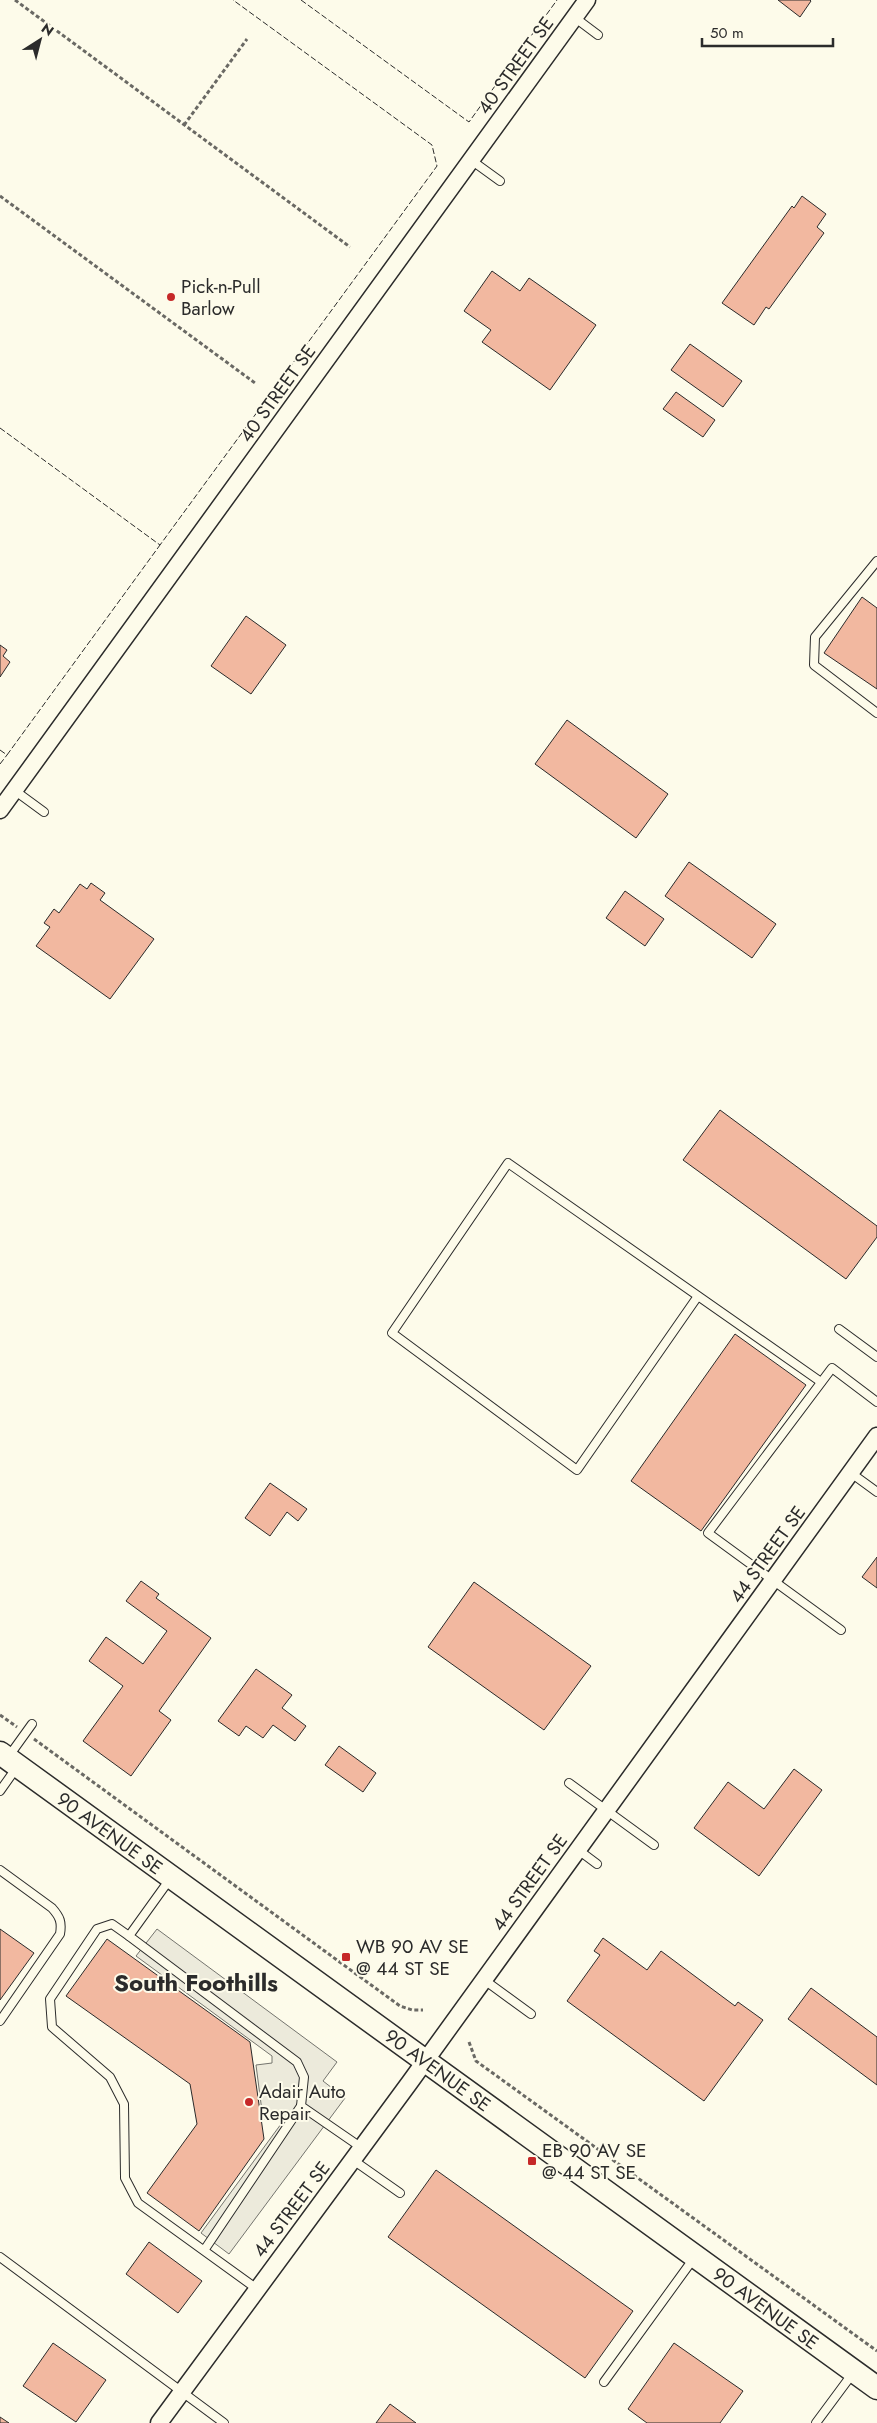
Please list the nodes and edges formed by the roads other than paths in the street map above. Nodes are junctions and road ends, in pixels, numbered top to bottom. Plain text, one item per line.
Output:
1 (587, 0) edge
2 (574, 17) junction
3 (598, 35) dead end
4 (471, 160) junction
5 (500, 181) dead end
6 (877, 561) edge
7 (877, 712) edge
8 (14, 790) junction
9 (0, 810) edge
10 (44, 812) dead end
11 (698, 1296) junction
12 (839, 1329) dead end
13 (877, 1357) edge
14 (821, 1382) junction
15 (877, 1402) edge
16 (877, 1436) edge
17 (851, 1472) junction
18 (877, 1492) edge
19 (773, 1579) junction
20 (842, 1630) dead end
21 (32, 1724) dead end
22 (9, 1759) edge
23 (569, 1783) dead end
24 (0, 1791) edge
25 (606, 1810) junction
26 (654, 1845) dead end
27 (577, 1849) junction
28 (597, 1864) dead end
29 (0, 1870) edge
30 (171, 1877) junction
31 (129, 1936) junction
32 (483, 1979) junction
33 (530, 2014) dead end
34 (0, 2021) edge
35 (424, 2060) junction
36 (301, 2106) junction
37 (358, 2154) junction
38 (400, 2193) dead end
39 (204, 2249) junction
40 (695, 2256) junction
41 (0, 2257) edge
42 (257, 2289) junction
43 (854, 2372) junction
44 (604, 2382) dead end
45 (877, 2388) edge
46 (182, 2392) junction
47 (159, 2423) edge
48 (224, 2423) edge
49 (816, 2423) edge

1 - 2 street, 40 STREET SE
2 - 3 lane
2 - 4 street, 40 STREET SE
4 - 5 lane
4 - 8 street, 40 STREET SE
6 - 7 lane
8 - 9 street, 40 STREET SE
8 - 10 lane
11 - 11 lane
11 - 14 lane
12 - 13 lane
14 - 15 lane
14 - 19 lane
16 - 17 street, 44 STREET SE
17 - 18 lane
17 - 19 street, 44 STREET SE
19 - 20 lane
19 - 25 street, 44 STREET SE
21 - 22 lane
22 - 24 lane
22 - 30 street, 90 AVENUE SE
23 - 25 lane
25 - 26 lane
25 - 27 street, 44 STREET SE
27 - 28 lane
27 - 32 street, 44 STREET SE
29 - 34 lane
30 - 31 lane
30 - 35 street, 90 AVENUE SE
31 - 36 lane
31 - 39 lane
32 - 33 lane
32 - 35 street, 44 STREET SE
35 - 37 street, 44 STREET SE
35 - 40 street, 90 AVENUE SE
36 - 37 lane
36 - 39 lane
37 - 38 lane
37 - 42 street, 44 STREET SE
39 - 42 lane
40 - 43 street, 90 AVENUE SE
40 - 44 lane
41 - 46 lane
42 - 46 street, 44 STREET SE
43 - 45 street, 90 AVENUE SE
43 - 49 lane
46 - 47 street, 44 STREET SE
46 - 48 lane

